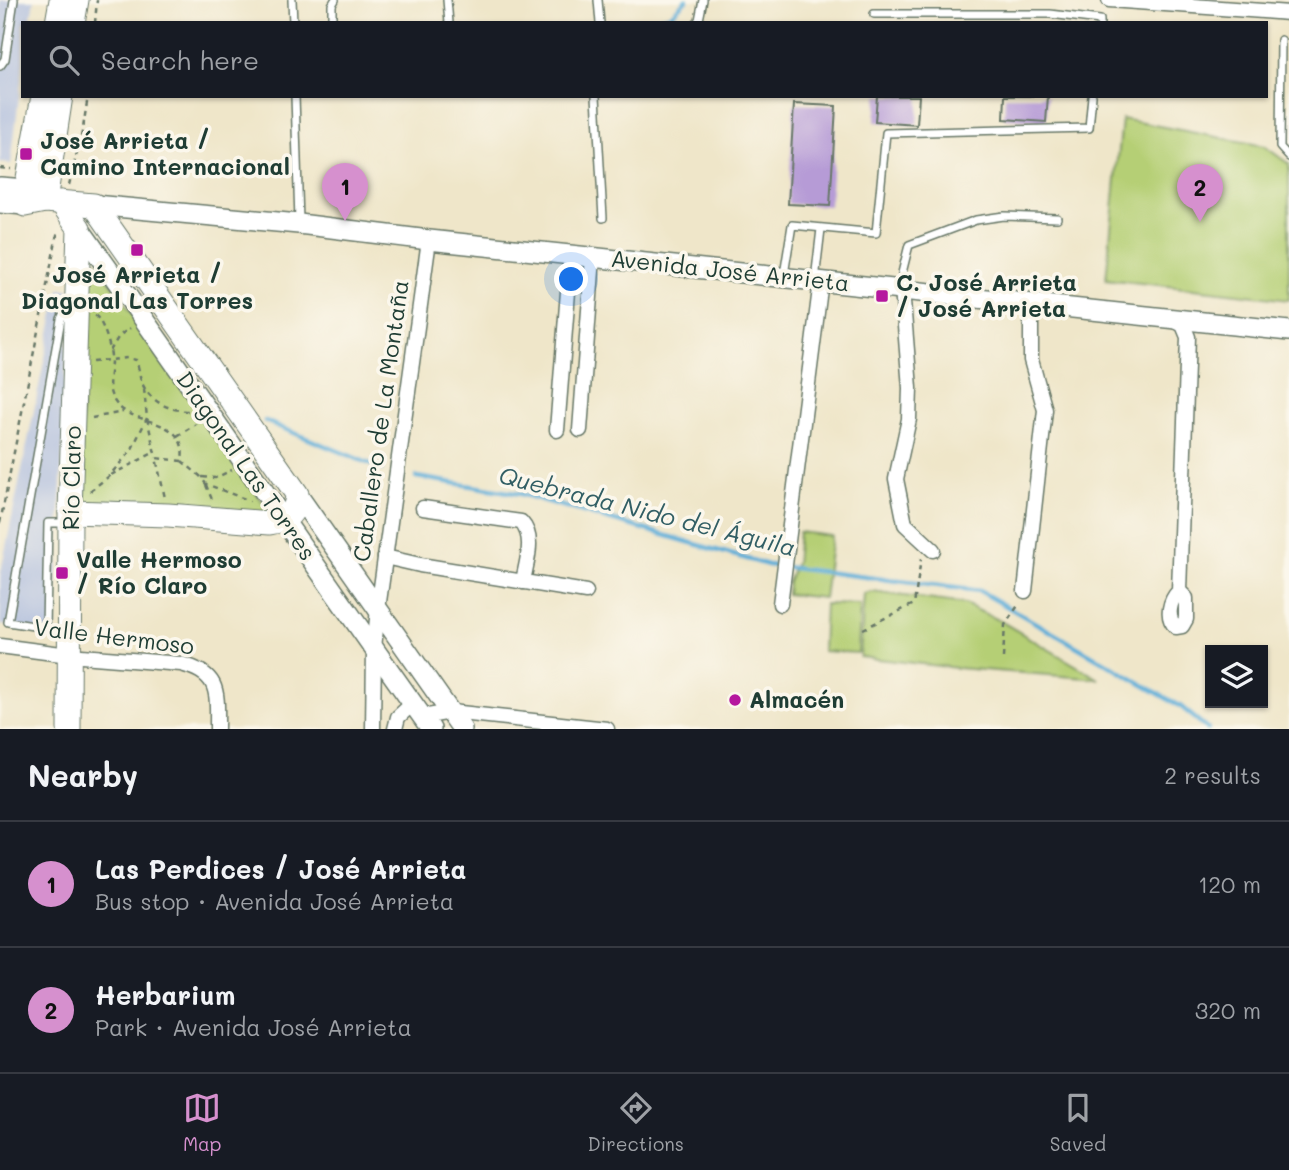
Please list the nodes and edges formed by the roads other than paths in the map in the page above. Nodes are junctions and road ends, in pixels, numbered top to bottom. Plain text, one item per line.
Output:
1 (14, 0) edge
2 (61, 0) edge
3 (77, 0) edge
4 (292, 0) edge
5 (335, 0) edge
6 (447, 0) edge
7 (598, 0) edge
8 (702, 0) edge
9 (1109, 0) edge
10 (1168, 2) edge
11 (1289, 13) edge
12 (874, 14) dead end
13 (57, 21) edge
14 (73, 21) edge
15 (293, 21) edge
16 (332, 21) edge
17 (449, 21) edge
18 (600, 21) edge
19 (698, 21) edge
20 (1100, 21) edge
21 (1281, 40) dead end
22 (2, 62) edge
23 (43, 98) edge
24 (61, 98) edge
25 (295, 98) edge
26 (596, 98) edge
27 (1092, 98) edge
28 (1289, 157) edge
29 (0, 187) edge
30 (45, 197) junction
31 (0, 203) edge
32 (94, 205) junction
33 (603, 218) dead end
34 (1057, 218) dead end
35 (299, 224) junction
36 (79, 228) junction
37 (821, 229) junction
38 (429, 240) junction
39 (571, 254) junction
40 (593, 257) junction
41 (784, 277) junction
42 (818, 280) junction
43 (902, 289) junction
44 (78, 294) junction
45 (1031, 303) junction
46 (1170, 318) junction
47 (1213, 322) junction
48 (1289, 331) edge
49 (1188, 337) junction
50 (580, 429) dead end
51 (557, 430) dead end
52 (297, 494) junction
53 (423, 508) dead end
54 (70, 518) junction
55 (283, 521) junction
56 (933, 550) dead end
57 (385, 557) junction
58 (523, 582) junction
59 (1179, 590) dead end
60 (1025, 591) dead end
61 (586, 592) dead end
62 (780, 604) dead end
63 (378, 609) junction
64 (0, 646) edge
65 (374, 649) junction
66 (69, 655) junction
67 (451, 712) junction
68 (422, 717) edge
69 (69, 729) edge
70 (217, 729) edge
71 (373, 729) edge
72 (395, 729) edge
73 (462, 729) edge
74 (607, 729) edge

1 - 22 lane
2 - 13 main road
3 - 14 main road
4 - 15 lane
5 - 16 lane
6 - 17 lane
7 - 18 lane
8 - 19 lane
9 - 10 street
10 - 11 street
12 - 20 lane
21 - 28 lane
23 - 30 main road
24 - 30 main road
25 - 35 lane
26 - 33 lane
27 - 37 lane
29 - 30 street, Avenida José Arrieta
30 - 31 street, Avenida José Arrieta
30 - 32 main road, Avenida José Arrieta
30 - 36 main road, Diagonal Las Torres
32 - 35 street, Avenida José Arrieta
32 - 52 main road, Diagonal Las Torres
34 - 43 lane
35 - 38 street, Avenida José Arrieta
36 - 44 main road, Río Claro
36 - 55 street, Diagonal Las Torres
37 - 41 lane
37 - 42 lane
38 - 39 street, Avenida José Arrieta
38 - 57 street, Caballero de La Montaña
39 - 40 street, Avenida José Arrieta
39 - 51 street
40 - 41 street, Avenida José Arrieta
40 - 50 street
41 - 42 street, Avenida José Arrieta
42 - 43 street, Avenida José Arrieta
42 - 62 street
43 - 45 street, Avenida José Arrieta
43 - 56 street
44 - 54 main road, Río Claro
44 - 54 lane
45 - 46 street, Avenida José Arrieta
45 - 60 street
46 - 47 street, Avenida José Arrieta
46 - 49 street
47 - 48 street, Avenida José Arrieta
47 - 49 street
49 - 59 street
52 - 55 main road
52 - 63 street, Diagonal Las Torres
53 - 58 street
54 - 55 main road
54 - 66 main road, Río Claro
55 - 65 street, Diagonal Las Torres
57 - 58 street
57 - 63 street, Caballero de La Montaña
58 - 61 street
63 - 65 street, Caballero de La Montaña
63 - 67 street, Diagonal Las Torres
64 - 66 street, Valle Hermoso
65 - 68 street, Diagonal Las Torres
65 - 71 street, Caballero de La Montaña
66 - 69 main road, Río Claro
66 - 70 street, Valle Hermoso
67 - 68 street
67 - 73 street, Diagonal Las Torres
67 - 74 street
68 - 72 street

